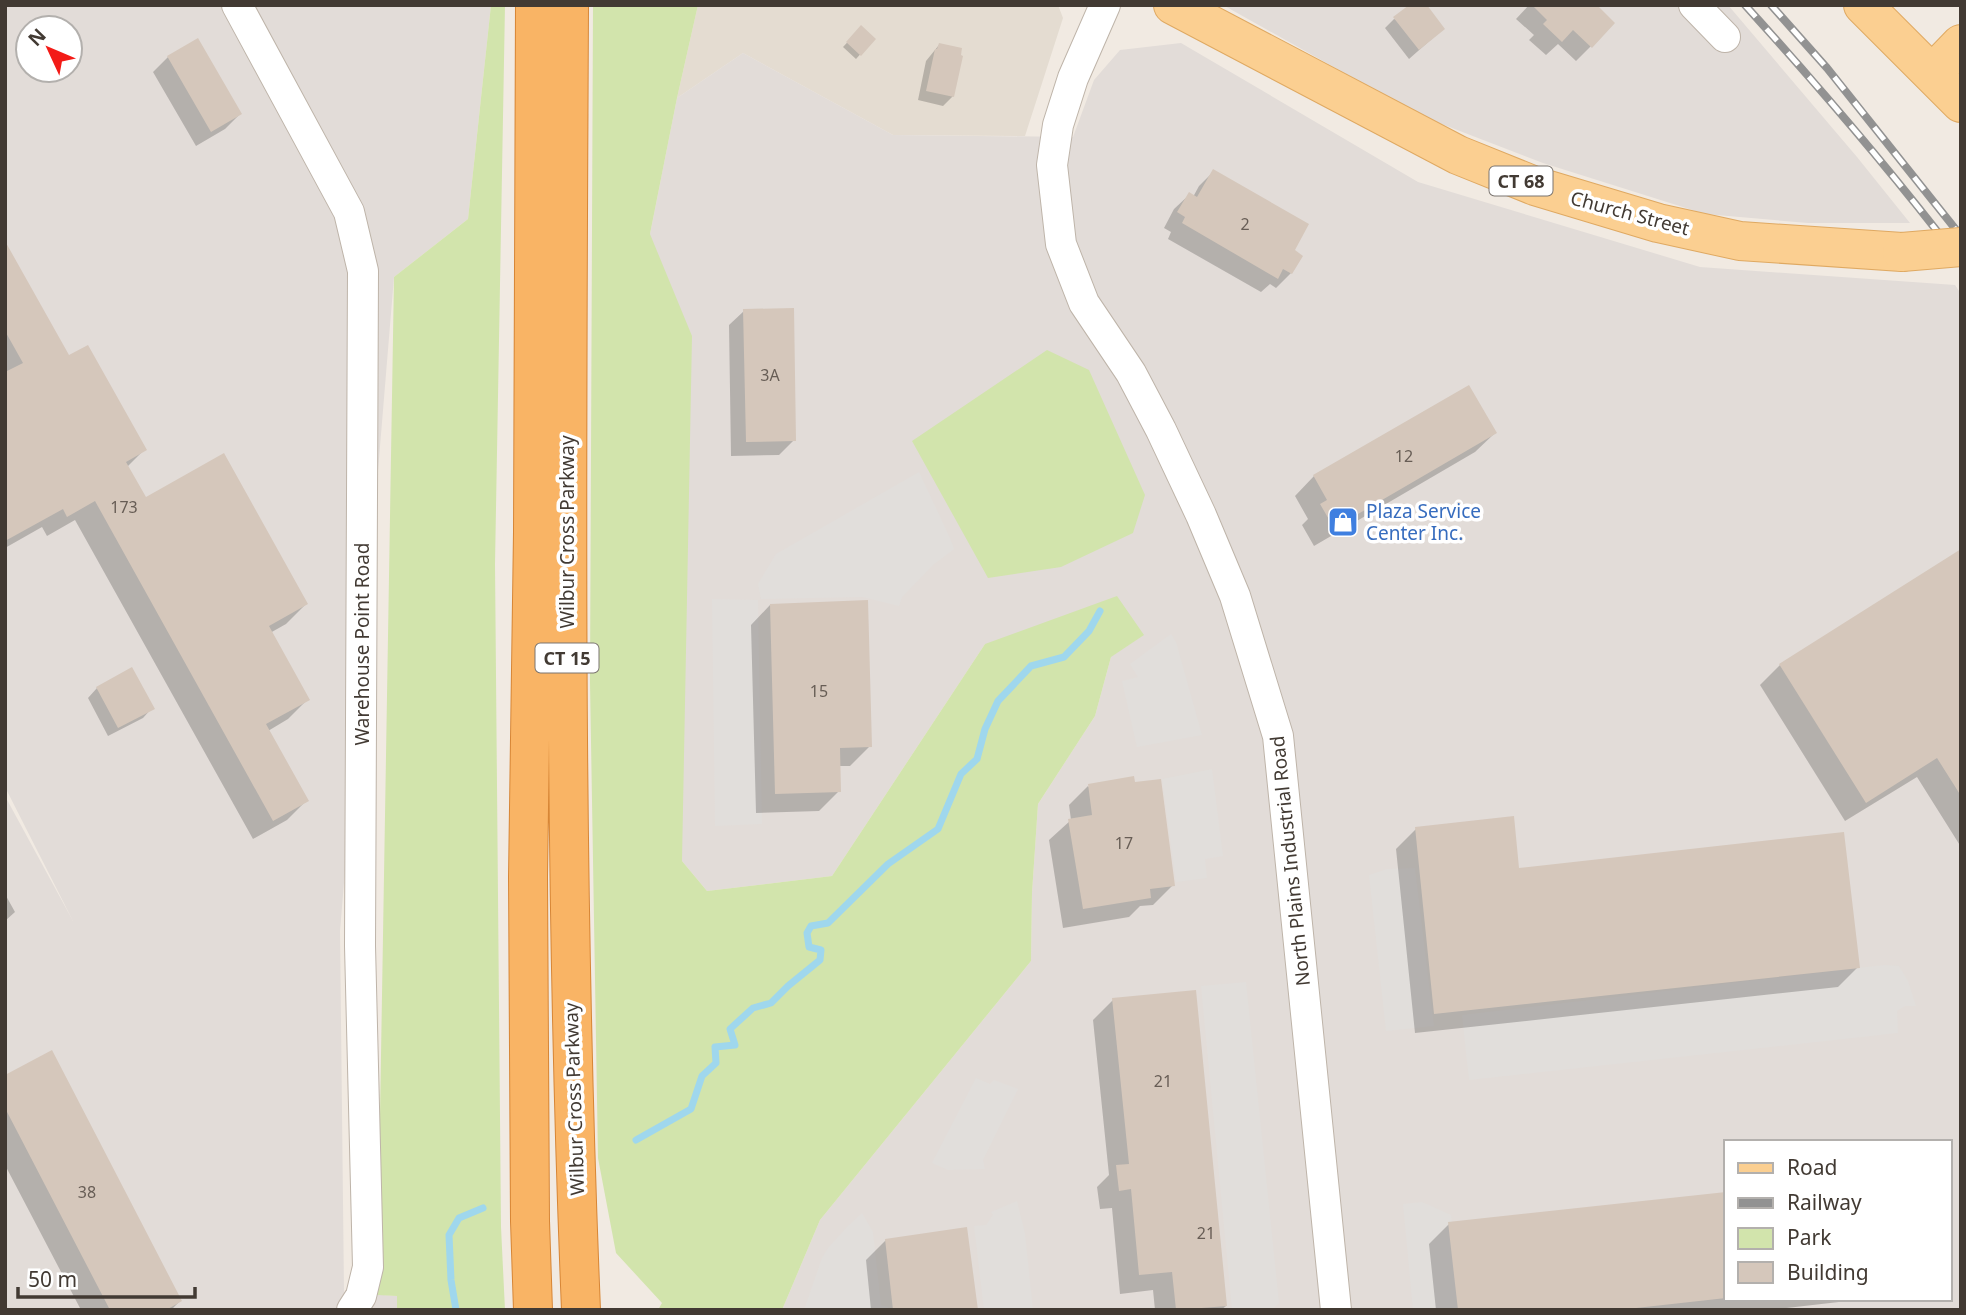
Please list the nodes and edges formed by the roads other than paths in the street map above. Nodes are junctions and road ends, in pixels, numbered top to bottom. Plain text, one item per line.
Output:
1 (237, 5) edge
2 (535, 5) edge
3 (569, 5) edge
4 (1104, 5) edge
5 (1173, 5) edge
6 (1694, 5) edge
7 (1863, 5) edge
8 (1725, 37) dead end
9 (1961, 44) edge
10 (1932, 74) junction
11 (1961, 103) edge
12 (1961, 247) edge
13 (352, 1310) edge
14 (533, 1310) edge
15 (581, 1310) edge
16 (1336, 1310) edge

1 - 13 street, Warehouse Point Road
2 - 14 highway, Wilbur Cross Parkway / CT 15
3 - 15 highway, Wilbur Cross Parkway / CT 15
4 - 16 street, North Plains Industrial Road
5 - 12 main road, Church Street / CT 68, bridge
6 - 8 street
7 - 10 main road
9 - 10 main road
10 - 11 main road

